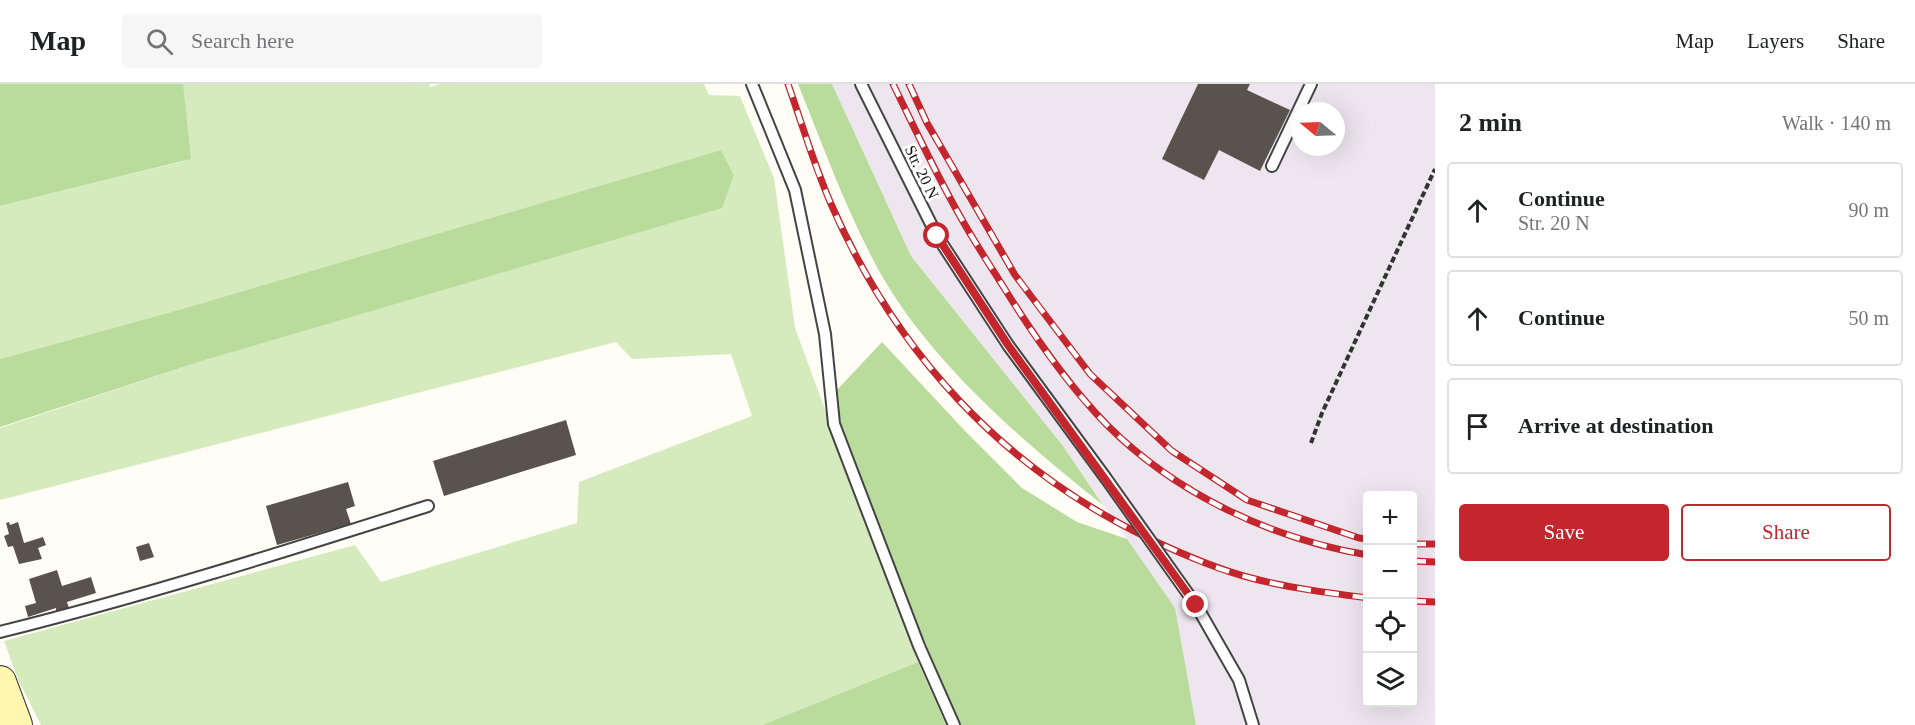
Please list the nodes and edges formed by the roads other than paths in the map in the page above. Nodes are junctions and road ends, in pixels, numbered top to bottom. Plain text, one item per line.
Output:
1 (752, 84) edge
2 (861, 84) edge
3 (1311, 84) edge
4 (1272, 166) dead end
5 (429, 506) dead end
6 (0, 632) edge
7 (0, 681) edge
8 (16, 725) edge
9 (954, 725) edge
10 (1253, 725) edge

1 - 9 lane
2 - 10 lane, Str. 20 N, bridge
3 - 4 lane
5 - 6 lane
7 - 8 main road

